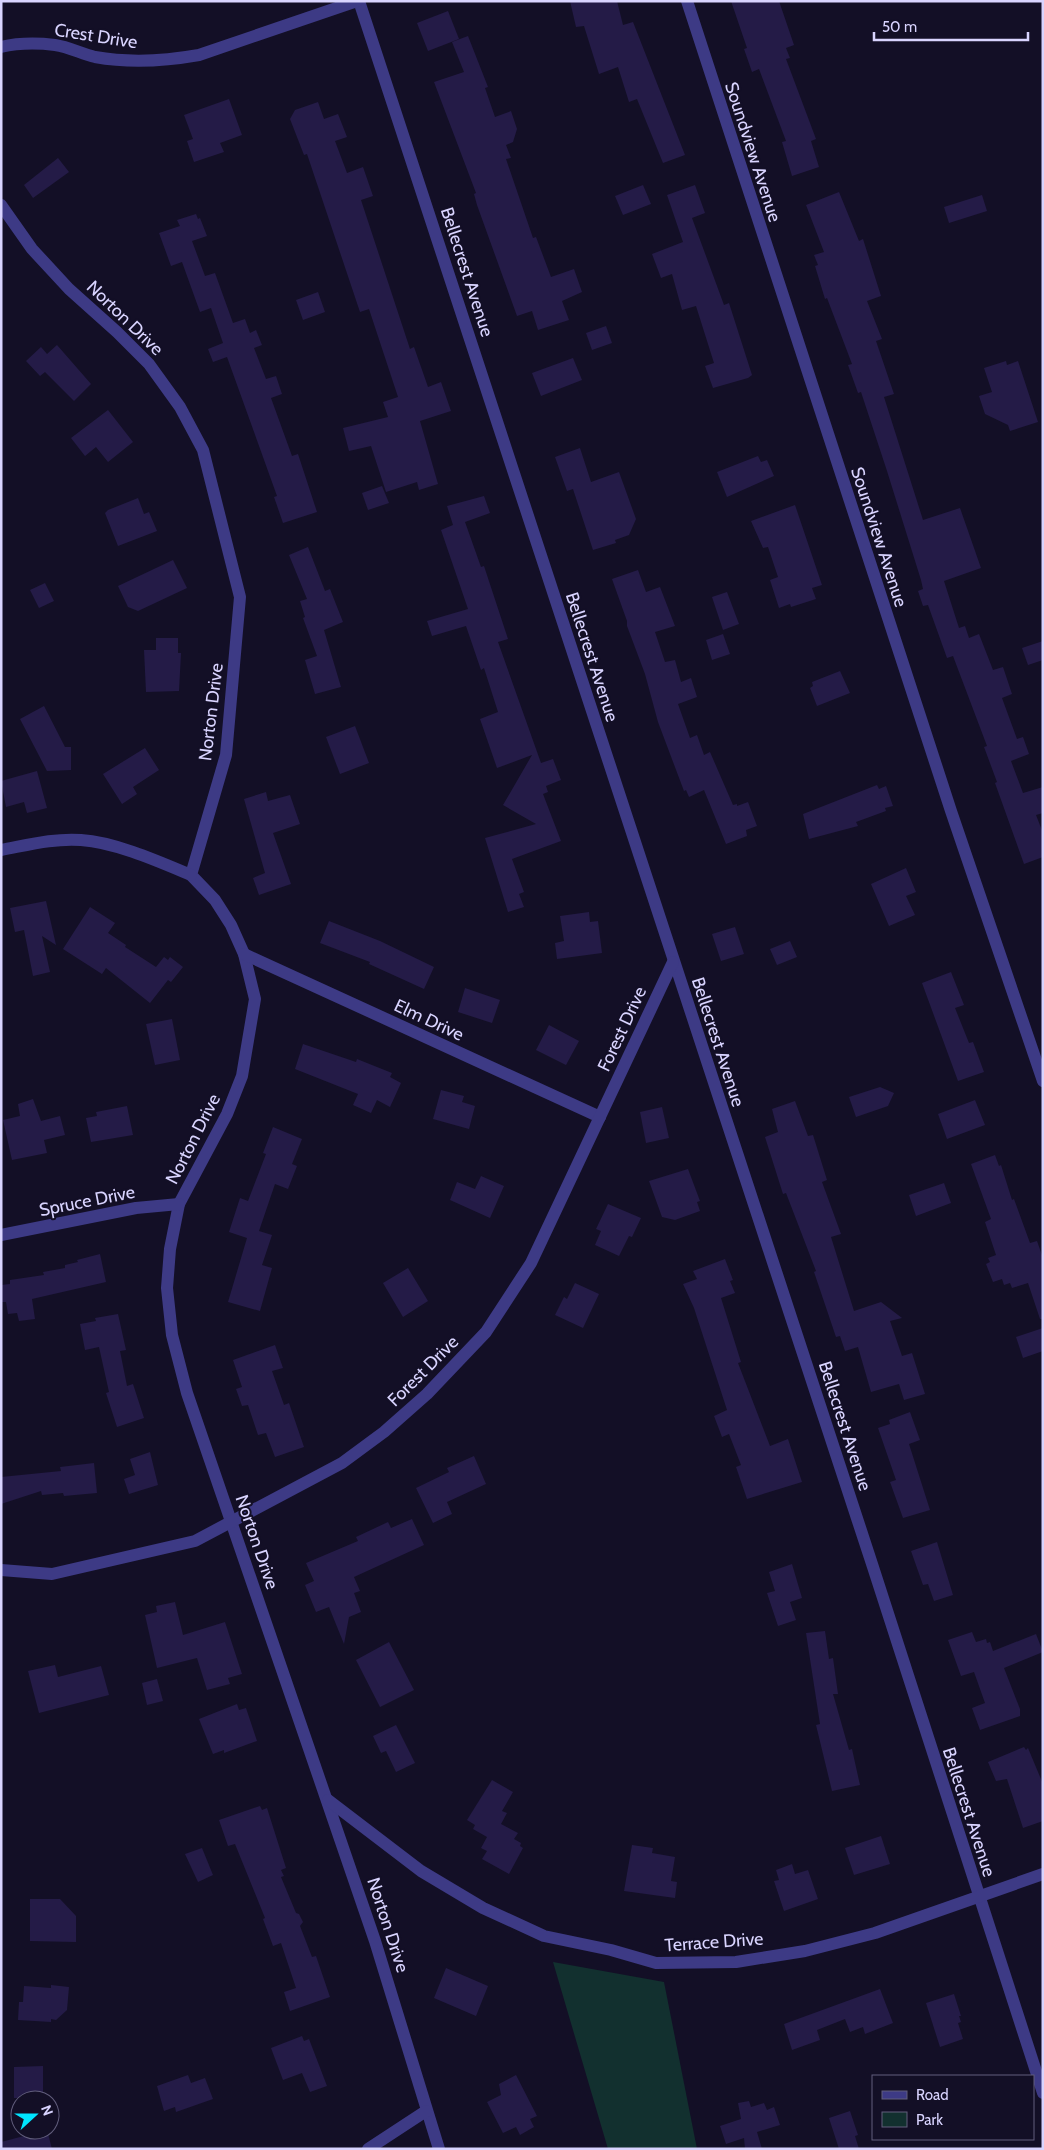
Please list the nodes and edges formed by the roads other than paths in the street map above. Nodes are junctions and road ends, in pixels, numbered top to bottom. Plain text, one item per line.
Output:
1 (358, 1) edge
2 (687, 1) edge
3 (1, 47) edge
4 (1, 205) edge
5 (1, 850) edge
6 (191, 875) junction
7 (244, 954) junction
8 (673, 962) junction
9 (1043, 1081) edge
10 (600, 1117) junction
11 (180, 1204) junction
12 (1, 1235) edge
13 (231, 1522) junction
14 (3, 1573) edge
15 (328, 1800) junction
16 (1043, 1874) edge
17 (978, 1897) junction
18 (1043, 2093) edge
19 (426, 2111) junction
20 (368, 2149) edge
21 (439, 2149) edge

1 - 3 street, Crest Drive
1 - 8 street, Bellecrest Avenue
2 - 9 street, Soundview Avenue
4 - 6 street, Norton Drive
5 - 6 street
6 - 7 street, Norton Drive
7 - 10 street, Elm Drive
7 - 11 street, Norton Drive
8 - 10 street, Forest Drive
8 - 17 street, Bellecrest Avenue
10 - 13 street, Forest Drive
11 - 12 street, Spruce Drive
11 - 13 street, Norton Drive
13 - 14 street, Forest Drive
13 - 15 street, Norton Drive
15 - 17 street, Terrace Drive
15 - 19 street, Norton Drive
16 - 17 street, Terrace Drive
17 - 18 street, Bellecrest Avenue
19 - 20 street
19 - 21 street, Norton Drive

